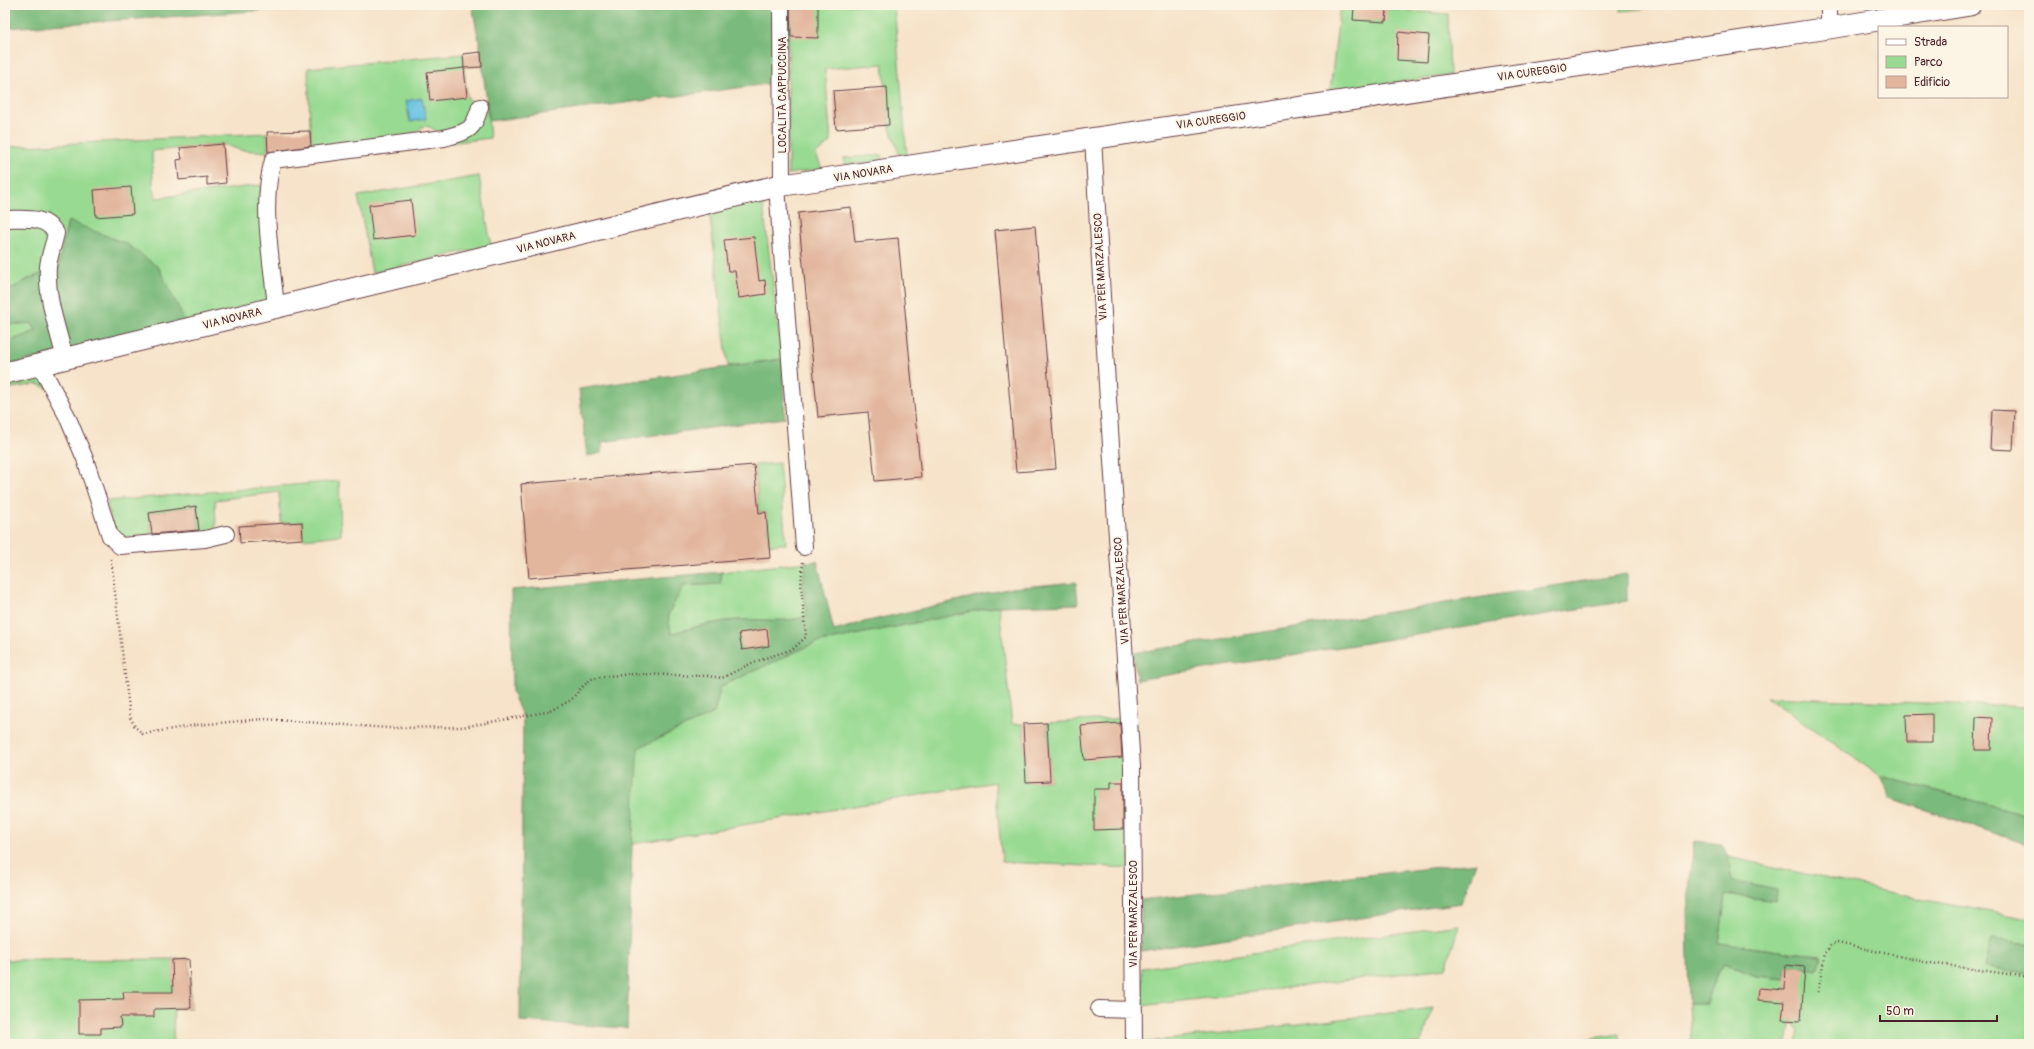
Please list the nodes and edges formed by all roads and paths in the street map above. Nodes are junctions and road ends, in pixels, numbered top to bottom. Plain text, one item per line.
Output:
1 (781, 5) edge
2 (1829, 5) edge
3 (1970, 5) edge
4 (1830, 28) junction
5 (480, 107) dead end
6 (1093, 138) junction
7 (780, 186) junction
8 (5, 219) edge
9 (276, 308) junction
10 (65, 359) junction
11 (40, 365) junction
12 (5, 372) edge
13 (226, 534) dead end
14 (110, 536) junction
15 (804, 547) joint
16 (2029, 977) edge
17 (1818, 992) dead end
18 (1099, 1010) dead end
19 (1134, 1010) junction
20 (1134, 1044) edge

1 - 7 street, LOCALITÀ CAPPUCCINA
2 - 4 street
3 - 4 main road, VIA CUREGGIO
4 - 6 main road, VIA CUREGGIO
5 - 9 street
6 - 7 main road, VIA NOVARA
6 - 19 street, VIA PER MARZALESCO
7 - 9 main road, VIA NOVARA
7 - 15 street, LOCALITÀ CAPPUCCINA
8 - 10 street
9 - 10 main road, VIA NOVARA
10 - 11 main road, VIA NOVARA
11 - 12 main road, VIA NOVARA
11 - 14 street
13 - 14 street
14 - 15 path
16 - 17 path
18 - 19 street
19 - 20 street, VIA PER MARZALESCO

